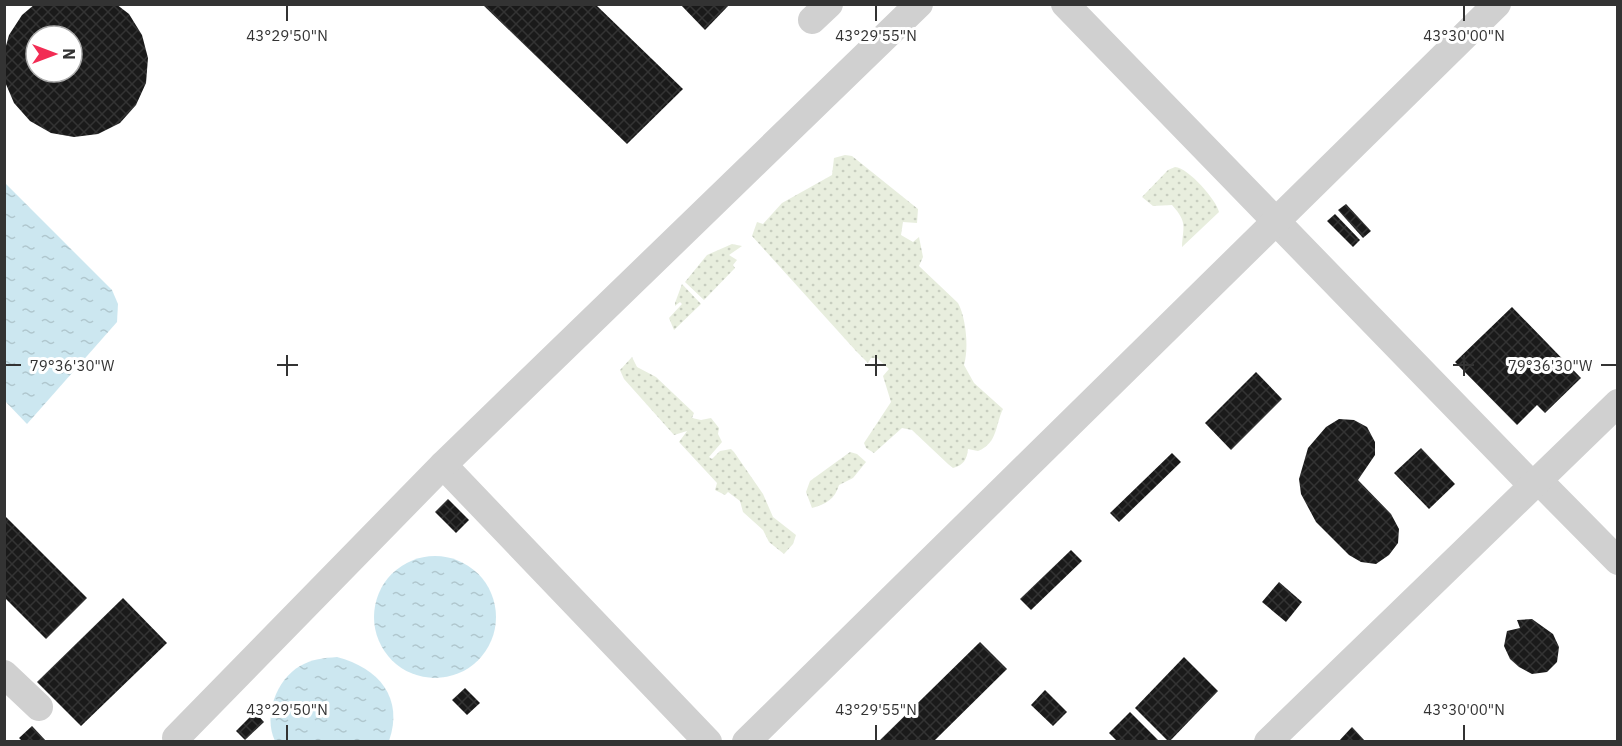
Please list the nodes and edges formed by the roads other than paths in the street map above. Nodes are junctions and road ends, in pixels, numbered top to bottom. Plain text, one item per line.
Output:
1 (919, 4) edge
2 (1065, 4) edge
3 (1497, 4) edge
4 (1277, 221) junction
5 (1617, 403) edge
6 (443, 465) junction
7 (1535, 483) junction
8 (1617, 561) edge
9 (4, 674) edge
10 (39, 706) dead end
11 (180, 741) edge
12 (708, 741) edge
13 (746, 741) edge
14 (1268, 741) edge

1 - 6 lane
2 - 4 lane
3 - 4 lane
4 - 7 lane
4 - 13 lane
5 - 7 lane
6 - 11 lane
6 - 12 lane
7 - 8 lane
7 - 14 lane
9 - 10 lane

